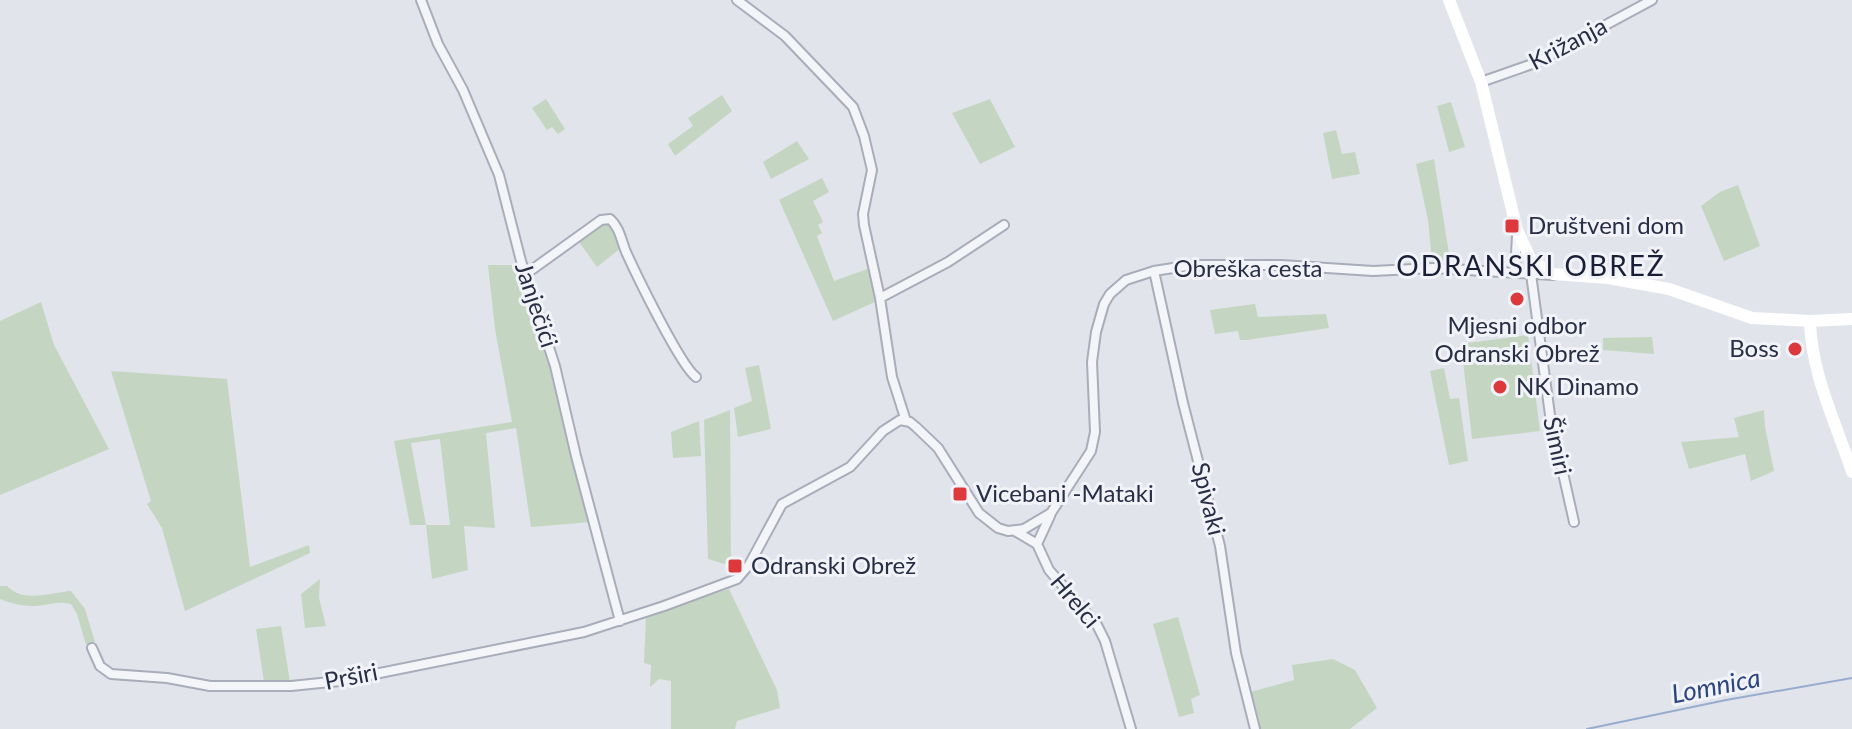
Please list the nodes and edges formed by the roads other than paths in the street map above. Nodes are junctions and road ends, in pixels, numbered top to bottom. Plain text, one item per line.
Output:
1 (421, 0) edge
2 (737, 0) edge
3 (1449, 0) edge
4 (1652, 0) edge
5 (1481, 82) junction
6 (1004, 225) dead end
7 (1517, 230) junction
8 (1154, 271) junction
9 (1515, 272) junction
10 (526, 274) junction
11 (1531, 274) junction
12 (1558, 276) junction
13 (880, 298) junction
14 (1852, 319) edge
15 (1810, 321) junction
16 (696, 377) dead end
17 (906, 421) junction
18 (1851, 468) edge
19 (1051, 513) junction
20 (1574, 522) dead end
21 (1015, 531) junction
22 (1037, 544) junction
23 (620, 621) junction
24 (92, 648) dead end
25 (1131, 729) edge
26 (1255, 729) edge

1 - 10 street, Janječići
2 - 13 street
3 - 5 main road
4 - 5 street, Križanja
5 - 7 main road
6 - 13 street
7 - 9 street
7 - 12 main road
8 - 9 street, Obreška cesta
8 - 19 street, Obreška cesta
8 - 26 street, Spivaki
9 - 11 street, Obreška cesta
10 - 16 street
10 - 23 street, Janječići
11 - 12 street, Obreška cesta
11 - 20 street, Šimiri
12 - 15 main road, Obreška cesta
13 - 17 street
14 - 15 main road, Obreška cesta
15 - 18 main road
17 - 21 street
17 - 23 street
19 - 21 street, Obreška cesta
19 - 22 street
21 - 22 street, Hrelci
22 - 25 street, Hrelci
23 - 24 street, Prširi

